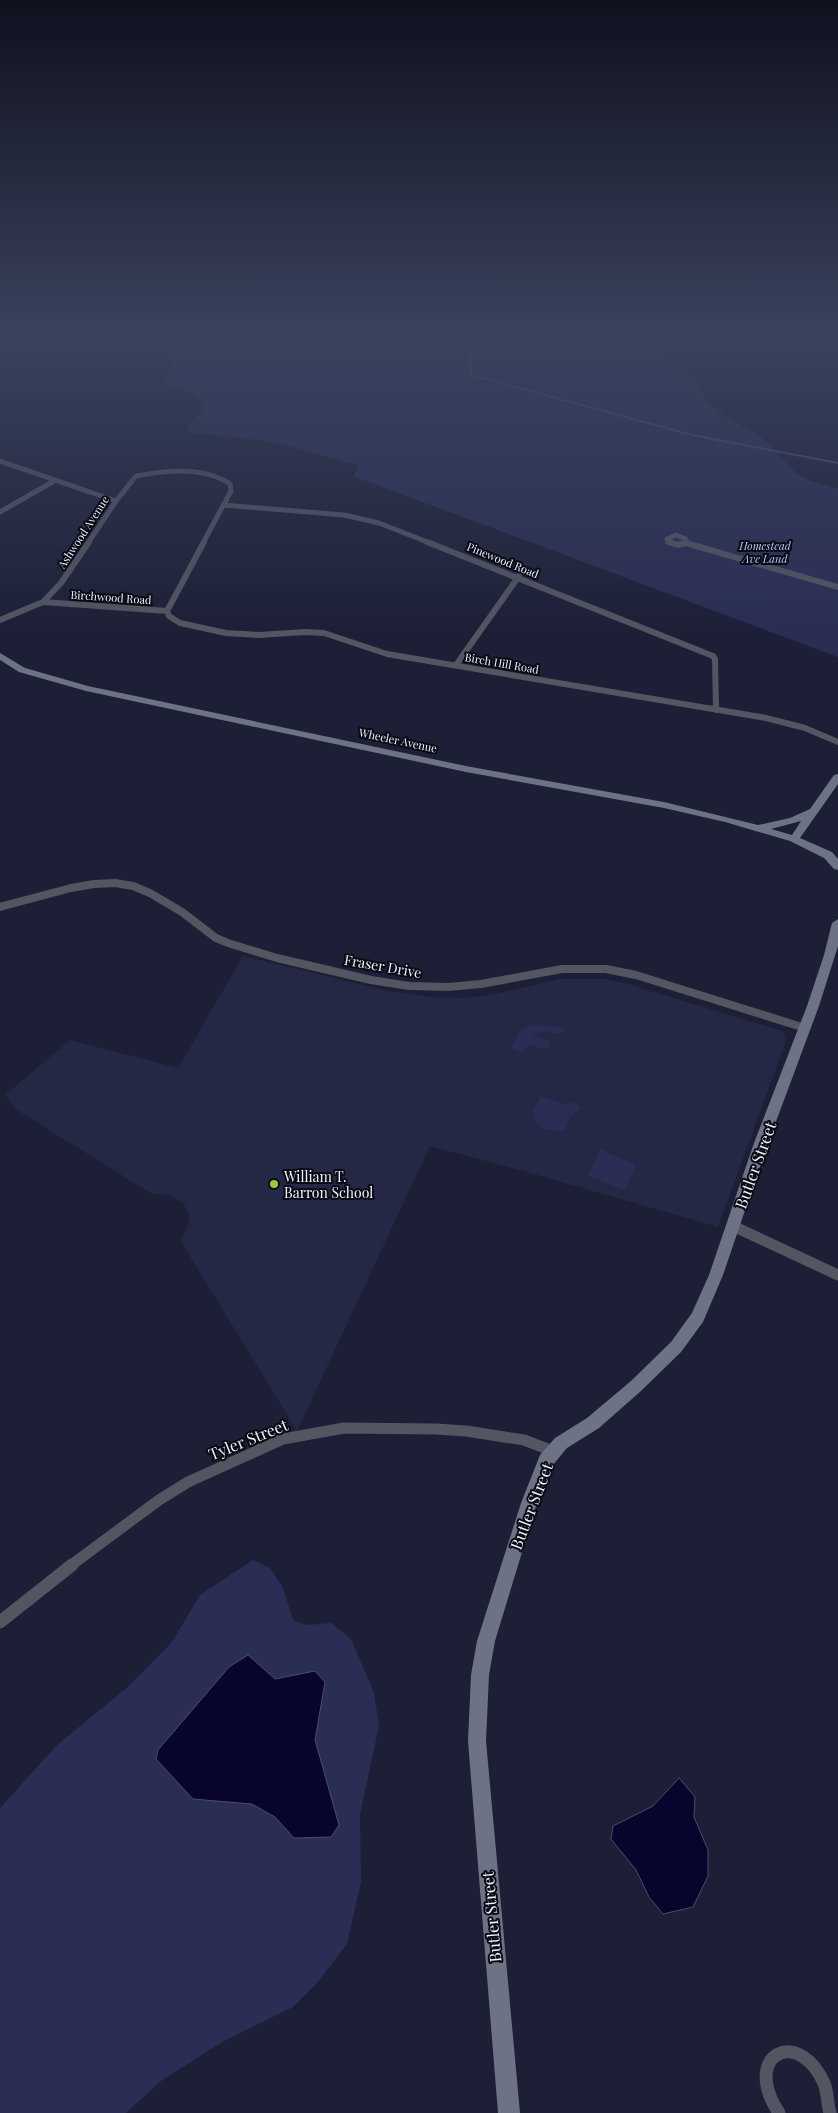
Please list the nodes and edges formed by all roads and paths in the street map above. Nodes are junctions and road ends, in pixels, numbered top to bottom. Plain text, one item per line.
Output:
1 (0, 461) edge
2 (56, 480) junction
3 (229, 481) joint
4 (116, 501) junction
5 (224, 505) junction
6 (0, 512) edge
7 (686, 543) dead end
8 (519, 576) junction
9 (838, 587) edge
10 (43, 602) junction
11 (167, 611) junction
12 (0, 620) edge
13 (0, 656) edge
14 (456, 666) junction
15 (716, 710) junction
16 (838, 742) edge
17 (838, 777) edge
18 (812, 812) junction
19 (759, 827) junction
20 (794, 839) junction
21 (838, 866) edge
22 (0, 907) edge
23 (838, 923) edge
24 (805, 1028) junction
25 (733, 1226) junction
26 (838, 1275) edge
27 (552, 1451) junction
28 (0, 1622) edge
29 (828, 2112) edge
30 (509, 2113) edge
31 (779, 2113) edge

1 - 2 street
2 - 4 street
2 - 6 street
3 - 4 street, Ashwood Avenue
3 - 5 street, Birchwood Road
4 - 10 street, Ashwood Avenue
5 - 8 street, Pinewood Road
5 - 11 street, Birchwood Road
7 - 9 street
8 - 14 street
8 - 15 street, Pinewood Road
10 - 11 street, Birchwood Road
10 - 12 street, Birchwood Road
11 - 14 street, Birch Hill Road
13 - 19 street, Wheeler Avenue
14 - 15 street, Birch Hill Road
15 - 16 street, Birch Hill Road
17 - 18 street
18 - 19 street
18 - 20 street
19 - 20 street, Wheeler Avenue
20 - 21 street
22 - 24 street, Fraser Drive
23 - 24 street, Butler Street
24 - 25 street, Butler Street
25 - 26 street
25 - 27 street, Butler Street
27 - 28 street, Tyler Street
27 - 30 street, Butler Street
29 - 31 street

